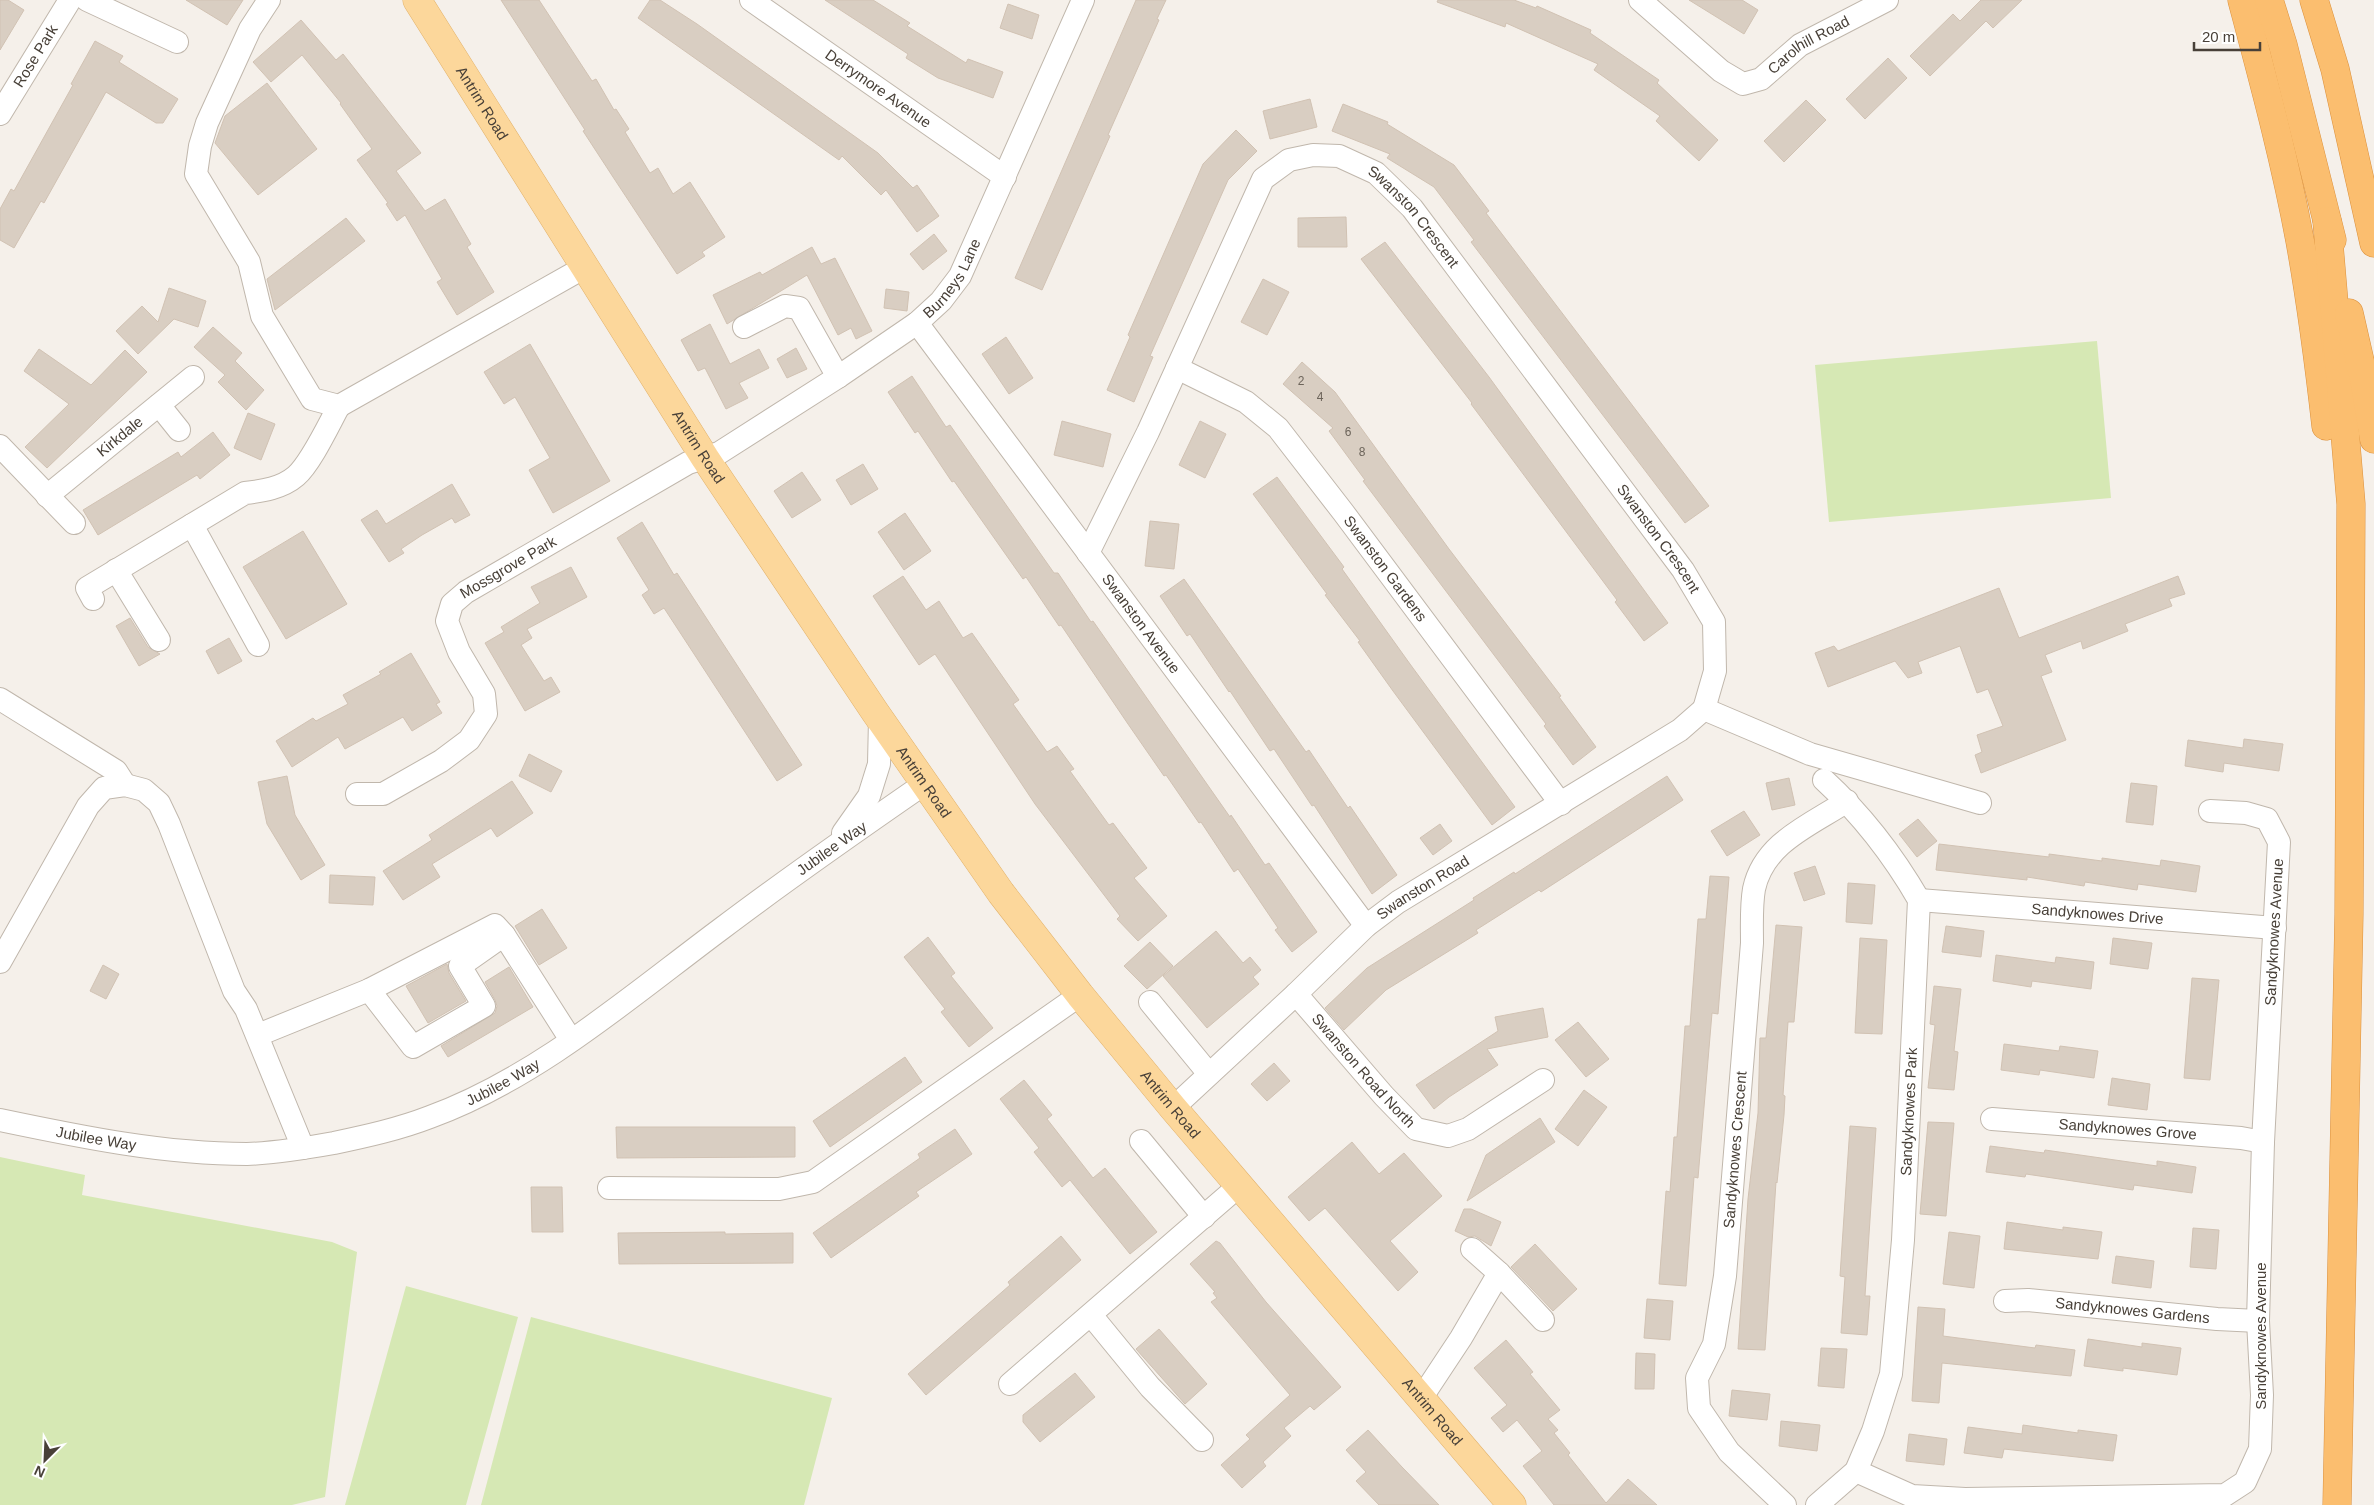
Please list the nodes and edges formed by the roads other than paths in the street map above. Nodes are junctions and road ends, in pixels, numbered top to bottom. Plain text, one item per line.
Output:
1 (70, 0) edge
2 (87, 0) edge
3 (268, 0) edge
4 (417, 0) edge
5 (752, 0) edge
6 (1083, 0) edge
7 (1640, 0) edge
8 (1887, 0) edge
9 (2242, 0) edge
10 (2269, 0) edge
11 (2314, 0) edge
12 (177, 42) dead end
13 (0, 114) edge
14 (1005, 177) junction
15 (2364, 193) junction
16 (2327, 221) junction
17 (2374, 228) edge
18 (2374, 243) edge
19 (585, 267) junction
20 (917, 323) junction
21 (744, 327) dead end
22 (1177, 368) junction
23 (193, 377) dead end
24 (838, 377) junction
25 (159, 405) junction
26 (339, 406) junction
27 (179, 430) dead end
28 (2374, 439) edge
29 (0, 446) edge
30 (706, 458) junction
31 (48, 496) junction
32 (74, 523) dead end
33 (192, 525) junction
34 (1088, 553) junction
35 (116, 570) junction
36 (93, 599) dead end
37 (2350, 628) junction
38 (159, 640) dead end
39 (258, 645) dead end
40 (0, 699) edge
41 (1704, 709) junction
42 (880, 719) junction
43 (1824, 780) dead end
44 (924, 784) junction
45 (125, 785) junction
46 (356, 794) dead end
47 (1847, 801) junction
48 (1980, 803) dead end
49 (1561, 804) junction
50 (2210, 811) dead end
51 (833, 848) junction
52 (1919, 900) junction
53 (1366, 926) junction
54 (2275, 928) junction
55 (504, 935) junction
56 (0, 962) edge
57 (369, 990) junction
58 (1080, 994) junction
59 (1296, 994) junction
60 (1150, 1002) dead end
61 (258, 1035) junction
62 (571, 1040) junction
63 (1209, 1074) junction
64 (1543, 1080) dead end
65 (1173, 1108) junction
66 (1992, 1119) dead end
67 (0, 1120) edge
68 (1141, 1141) dead end
69 (2264, 1142) junction
70 (303, 1148) junction
71 (1240, 1185) junction
72 (609, 1188) dead end
73 (1204, 1217) junction
74 (1472, 1249) dead end
75 (1499, 1274) junction
76 (2005, 1301) dead end
77 (1091, 1314) junction
78 (1543, 1320) dead end
79 (2258, 1321) junction
80 (1010, 1384) dead end
81 (1422, 1397) junction
82 (1202, 1440) dead end
83 (1856, 1471) junction
84 (1512, 1505) edge
85 (1785, 1505) edge
86 (1817, 1505) edge
87 (2337, 1505) edge

1 - 13 street, Rose Park
2 - 12 street
3 - 26 street
4 - 19 main road, Antrim Road
5 - 14 street, Derrymore Avenue
6 - 14 street, Burneys Lane
7 - 8 street, Carolhill Road
9 - 37 highway
10 - 16 highway
11 - 15 highway
14 - 20 street, Burneys Lane
15 - 17 highway
15 - 18 highway
16 - 28 highway
16 - 37 highway
19 - 26 street
19 - 30 main road, Antrim Road
20 - 24 street, Burneys Lane
20 - 34 street, Swanston Avenue
21 - 24 street
22 - 34 street, Swanston Crescent
22 - 41 street, Swanston Crescent
22 - 49 street, Swanston Gardens
23 - 25 street, Kirkdale
24 - 30 street, Burneys Lane
25 - 27 street
25 - 31 street, Kirkdale
26 - 33 street
29 - 31 street
30 - 42 main road, Antrim Road
30 - 46 street, Mossgrove Park
31 - 32 street
33 - 35 street
33 - 39 street
34 - 53 street, Swanston Avenue
35 - 36 street
35 - 38 street
37 - 87 highway
40 - 45 street
41 - 48 street
41 - 49 street, Swanston Road
42 - 44 main road, Antrim Road
42 - 51 street
43 - 47 street
44 - 51 street, Jubilee Way
44 - 58 main road, Antrim Road
45 - 56 street
45 - 61 street
47 - 52 street
47 - 85 street, Sandyknowes Crescent
49 - 53 street, Swanston Road
50 - 54 street, Sandyknowes Avenue
51 - 62 street, Jubilee Way
52 - 54 street, Sandyknowes Drive
52 - 83 street, Sandyknowes Park
53 - 59 street, Swanston Road
54 - 69 street, Sandyknowes Avenue
55 - 57 street
55 - 57 street
55 - 62 street
57 - 61 street
58 - 65 main road, Antrim Road
58 - 72 street
59 - 63 street, Swanston Road
59 - 64 street, Swanston Road North
60 - 63 street
61 - 70 street
62 - 70 street, Jubilee Way
63 - 65 street, Swanston Road
65 - 71 main road, Antrim Road
66 - 69 street, Sandyknowes Grove
67 - 70 street, Jubilee Way
68 - 73 street
69 - 79 street, Sandyknowes Avenue
71 - 73 street
71 - 81 main road, Antrim Road
73 - 77 street
74 - 75 street
75 - 78 street
75 - 81 street
76 - 79 street, Sandyknowes Gardens
77 - 80 street
77 - 82 street
79 - 83 street, Sandyknowes Avenue
81 - 84 main road, Antrim Road
83 - 86 street

